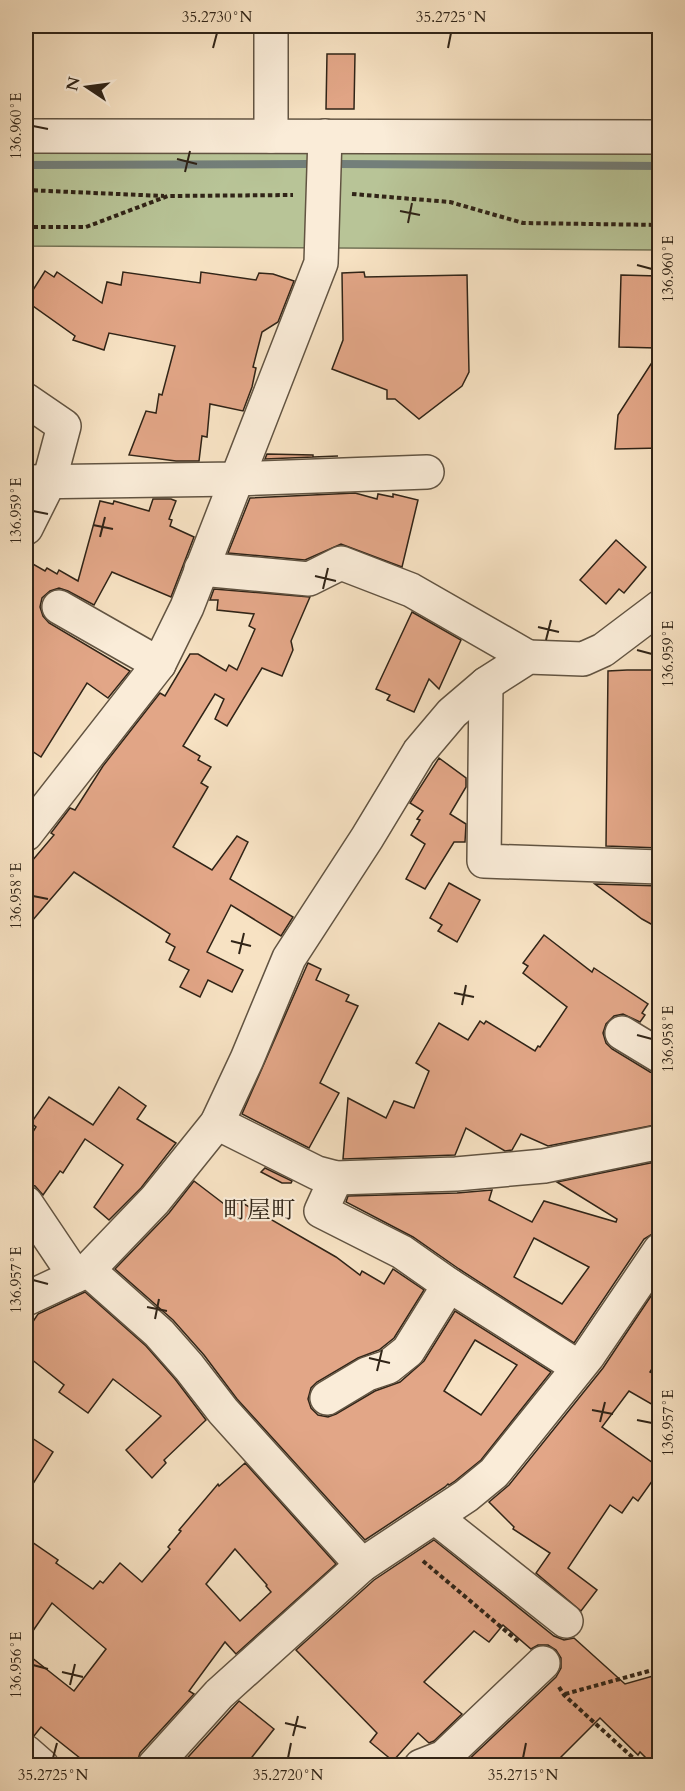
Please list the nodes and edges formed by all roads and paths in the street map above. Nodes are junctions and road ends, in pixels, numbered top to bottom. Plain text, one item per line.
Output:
1 (271, 26) edge
2 (26, 135) edge
3 (271, 136) junction
4 (325, 136) junction
5 (660, 136) edge
6 (26, 190) edge
7 (168, 196) dead end
8 (26, 400) edge
9 (427, 472) dead end
10 (236, 479) junction
11 (37, 482) edge
12 (26, 528) edge
13 (201, 569) junction
14 (59, 607) dead end
15 (660, 607) edge
16 (528, 657) junction
17 (159, 664) junction
18 (486, 684) junction
19 (26, 834) edge
20 (660, 867) edge
21 (622, 1033) dead end
22 (660, 1056) edge
23 (217, 1123) junction
24 (660, 1142) edge
25 (336, 1178) junction
26 (26, 1203) edge
27 (660, 1250) edge
28 (81, 1273) junction
29 (449, 1285) junction
30 (26, 1299) edge
31 (578, 1367) junction
32 (327, 1398) dead end
33 (435, 1517) junction
34 (362, 1565) junction
35 (566, 1621) dead end
36 (543, 1663) dead end
37 (660, 1668) edge
38 (564, 1695) dead end
39 (26, 1752) edge
40 (42, 1766) edge
41 (154, 1766) edge
42 (421, 1766) edge

1 - 3 street
2 - 3 street
3 - 4 street
4 - 5 street
4 - 10 street
6 - 7 path
8 - 11 street
9 - 10 street
10 - 11 street
10 - 13 street
11 - 12 street
13 - 16 street
13 - 17 street
14 - 17 street
15 - 16 street
16 - 18 street
17 - 19 street
18 - 20 street
18 - 23 street
21 - 22 street
23 - 25 street
23 - 28 street
24 - 25 street
25 - 29 street
26 - 28 street
27 - 31 street
28 - 30 street
28 - 34 street
29 - 31 street
29 - 32 street
31 - 33 street
33 - 34 street
33 - 35 street
34 - 41 street
36 - 42 street
37 - 38 path
39 - 40 street

